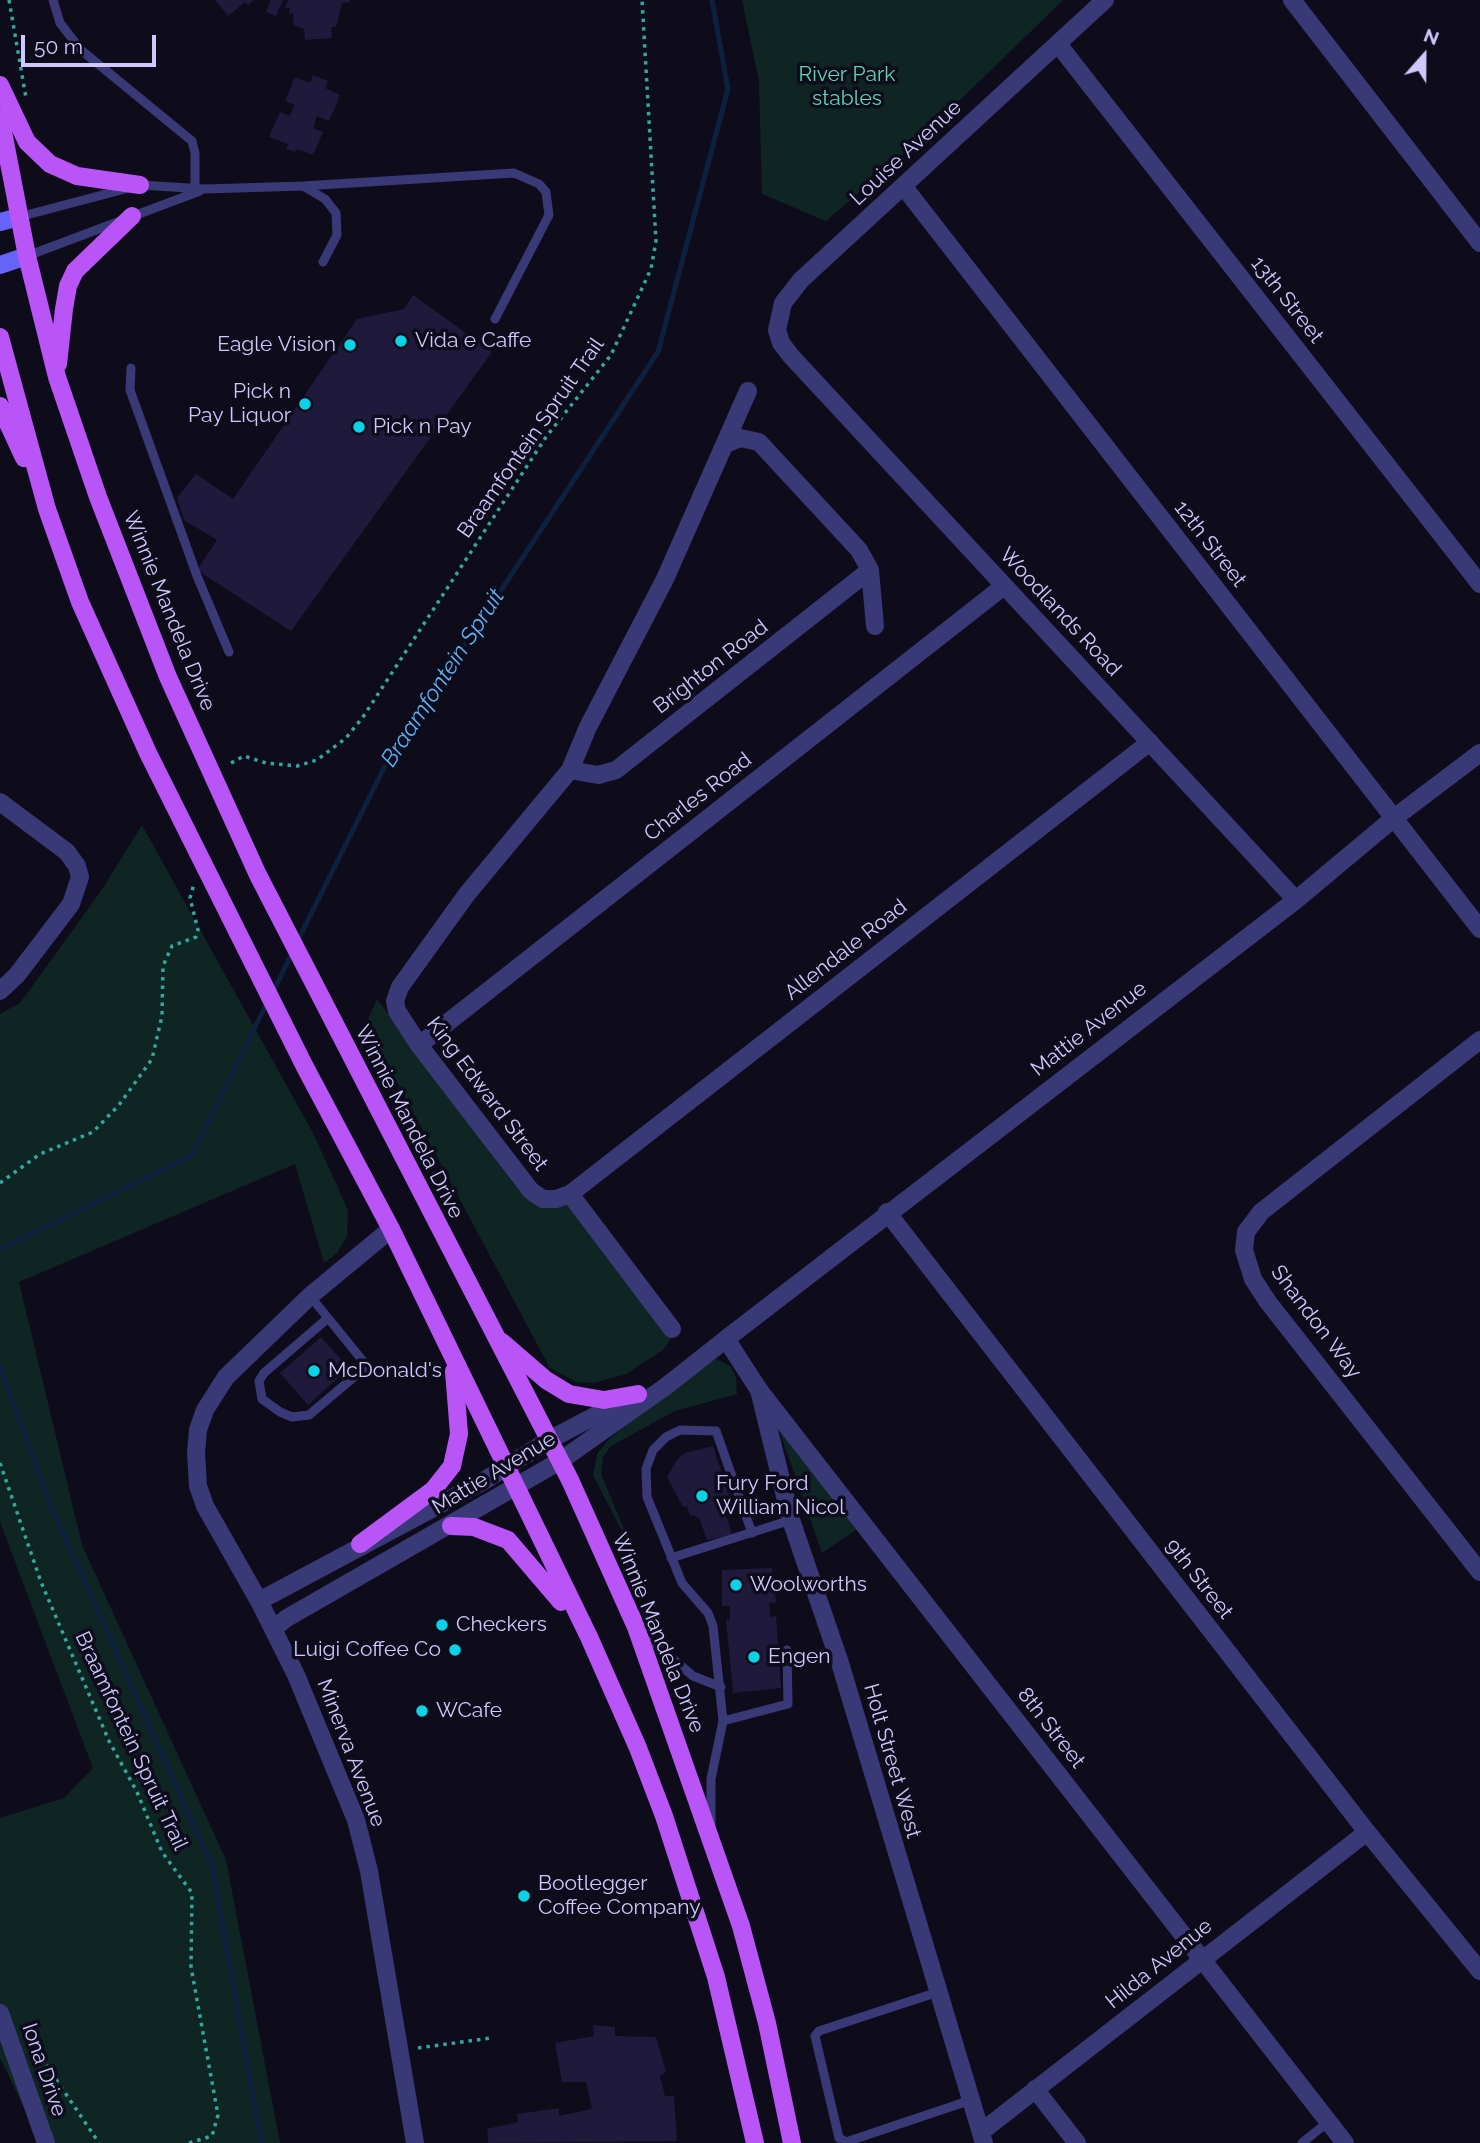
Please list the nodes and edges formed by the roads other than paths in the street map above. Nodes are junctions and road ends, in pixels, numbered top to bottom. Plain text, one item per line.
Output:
1 (53, 0) edge
2 (1105, 0) edge
3 (1292, 0) edge
4 (1058, 44) junction
5 (0, 85) edge
6 (0, 116) edge
7 (140, 185) junction
8 (303, 186) junction
9 (904, 187) junction
10 (199, 190) junction
11 (132, 216) junction
12 (19, 217) junction
13 (0, 222) edge
14 (1480, 243) edge
15 (27, 256) junction
16 (323, 262) dead end
17 (0, 265) edge
18 (495, 319) dead end
19 (0, 337) edge
20 (791, 356) joint
21 (131, 368) dead end
22 (57, 377) junction
23 (748, 391) dead end
24 (0, 406) edge
25 (726, 444) junction
26 (47, 509) junction
27 (870, 570) junction
28 (1480, 584) edge
29 (1004, 586) junction
30 (875, 626) dead end
31 (229, 652) dead end
32 (1150, 742) junction
33 (1480, 753) edge
34 (570, 770) junction
35 (0, 802) edge
36 (1394, 818) junction
37 (1296, 900) junction
38 (1480, 929) edge
39 (0, 991) edge
40 (1480, 1040) edge
41 (419, 1045) junction
42 (570, 1194) junction
43 (887, 1212) junction
44 (391, 1229) junction
45 (310, 1296) junction
46 (328, 1318) junction
47 (672, 1329) dead end
48 (492, 1332) junction
49 (726, 1339) junction
50 (453, 1357) junction
51 (760, 1390) junction
52 (638, 1394) junction
53 (549, 1440) junction
54 (560, 1461) junction
55 (504, 1468) junction
56 (515, 1490) junction
57 (791, 1520) junction
58 (451, 1526) junction
59 (752, 1533) junction
60 (360, 1544) junction
61 (671, 1558) junction
62 (1480, 1572) edge
63 (259, 1601) junction
64 (636, 1627) junction
65 (273, 1629) junction
66 (787, 1650) dead end
67 (721, 1687) junction
68 (613, 1693) junction
69 (723, 1721) junction
70 (1367, 1832) junction
71 (710, 1834) junction
72 (1202, 1957) junction
73 (1480, 1971) edge
74 (937, 1992) junction
75 (0, 2013) edge
76 (1035, 2089) junction
77 (971, 2100) junction
78 (1328, 2122) junction
79 (983, 2138) edge
80 (46, 2143) edge
81 (415, 2143) edge
82 (755, 2143) edge
83 (792, 2143) edge
84 (1077, 2143) edge
85 (1302, 2143) edge
86 (1345, 2143) edge

1 - 10 lane
2 - 4 street, Louise Avenue
3 - 14 street
4 - 9 street, Louise Avenue
4 - 28 street, 13th Street
5 - 7 main road
6 - 12 main road, Winnie Mandela Drive
7 - 10 lane
7 - 12 lane
8 - 10 lane
8 - 16 lane
8 - 18 lane
9 - 20 street, Louise Avenue
9 - 36 street, 12th Street
10 - 11 lane
11 - 15 lane
11 - 22 main road
12 - 13 main road
12 - 15 main road, Winnie Mandela Drive
15 - 17 main road
15 - 22 main road, Winnie Mandela Drive
19 - 26 main road
20 - 29 street, Woodlands Road
21 - 31 lane
22 - 48 main road, Winnie Mandela Drive
23 - 25 street
24 - 26 main road
25 - 27 street
25 - 34 street
26 - 44 main road
27 - 30 street
27 - 34 street, Brighton Road
29 - 32 street, Woodlands Road
29 - 41 street, Charles Road
32 - 37 street, Woodlands Road
32 - 42 street, Allendale Road
33 - 36 street, Mattie Avenue
34 - 41 street, King Edward Street
35 - 39 street
36 - 37 street, Mattie Avenue
36 - 38 street, 12th Street
37 - 43 street, Mattie Avenue
40 - 62 street, Shandon Way
41 - 42 street, King Edward Street
42 - 47 street
43 - 49 street, Mattie Avenue
43 - 70 street, 9th Street
44 - 45 street, Minerva Avenue
44 - 50 main road
45 - 46 lane
45 - 63 street, Minerva Avenue
46 - 46 lane
48 - 52 main road
48 - 53 main road, Winnie Mandela Drive
49 - 51 street, 8th Street
49 - 52 street, Mattie Avenue
49 - 54 street, Mattie Avenue
50 - 55 main road
50 - 60 main road
51 - 57 street, Holt Street West
51 - 72 street, 8th Street
52 - 53 street, Mattie Avenue
53 - 54 main road, Winnie Mandela Drive
53 - 55 street, Mattie Avenue
54 - 56 street, Mattie Avenue
54 - 64 main road, Winnie Mandela Drive
55 - 56 main road
55 - 60 street, Mattie Avenue
56 - 58 street, Mattie Avenue
56 - 68 main road
57 - 59 lane
57 - 74 street, Holt Street West
58 - 65 street, Mattie Avenue
58 - 68 main road
59 - 61 lane
59 - 61 lane
60 - 63 street, Mattie Avenue
61 - 67 lane
63 - 65 street, Minerva Avenue
64 - 67 lane
64 - 71 main road, Winnie Mandela Drive
65 - 81 street, Minerva Avenue
66 - 69 lane
67 - 69 lane
68 - 82 main road
69 - 71 lane
70 - 72 street, Hilda Avenue
70 - 73 street, 9th Street
71 - 83 main road, Winnie Mandela Drive
72 - 76 street, Hilda Avenue
72 - 78 street, 8th Street
74 - 77 street, Holt Street West
74 - 77 lane
75 - 80 street, Iona Drive
76 - 79 street, Hilda Avenue
76 - 84 street
77 - 79 street, Holt Street West
78 - 85 lane
78 - 86 street, 8th Street

